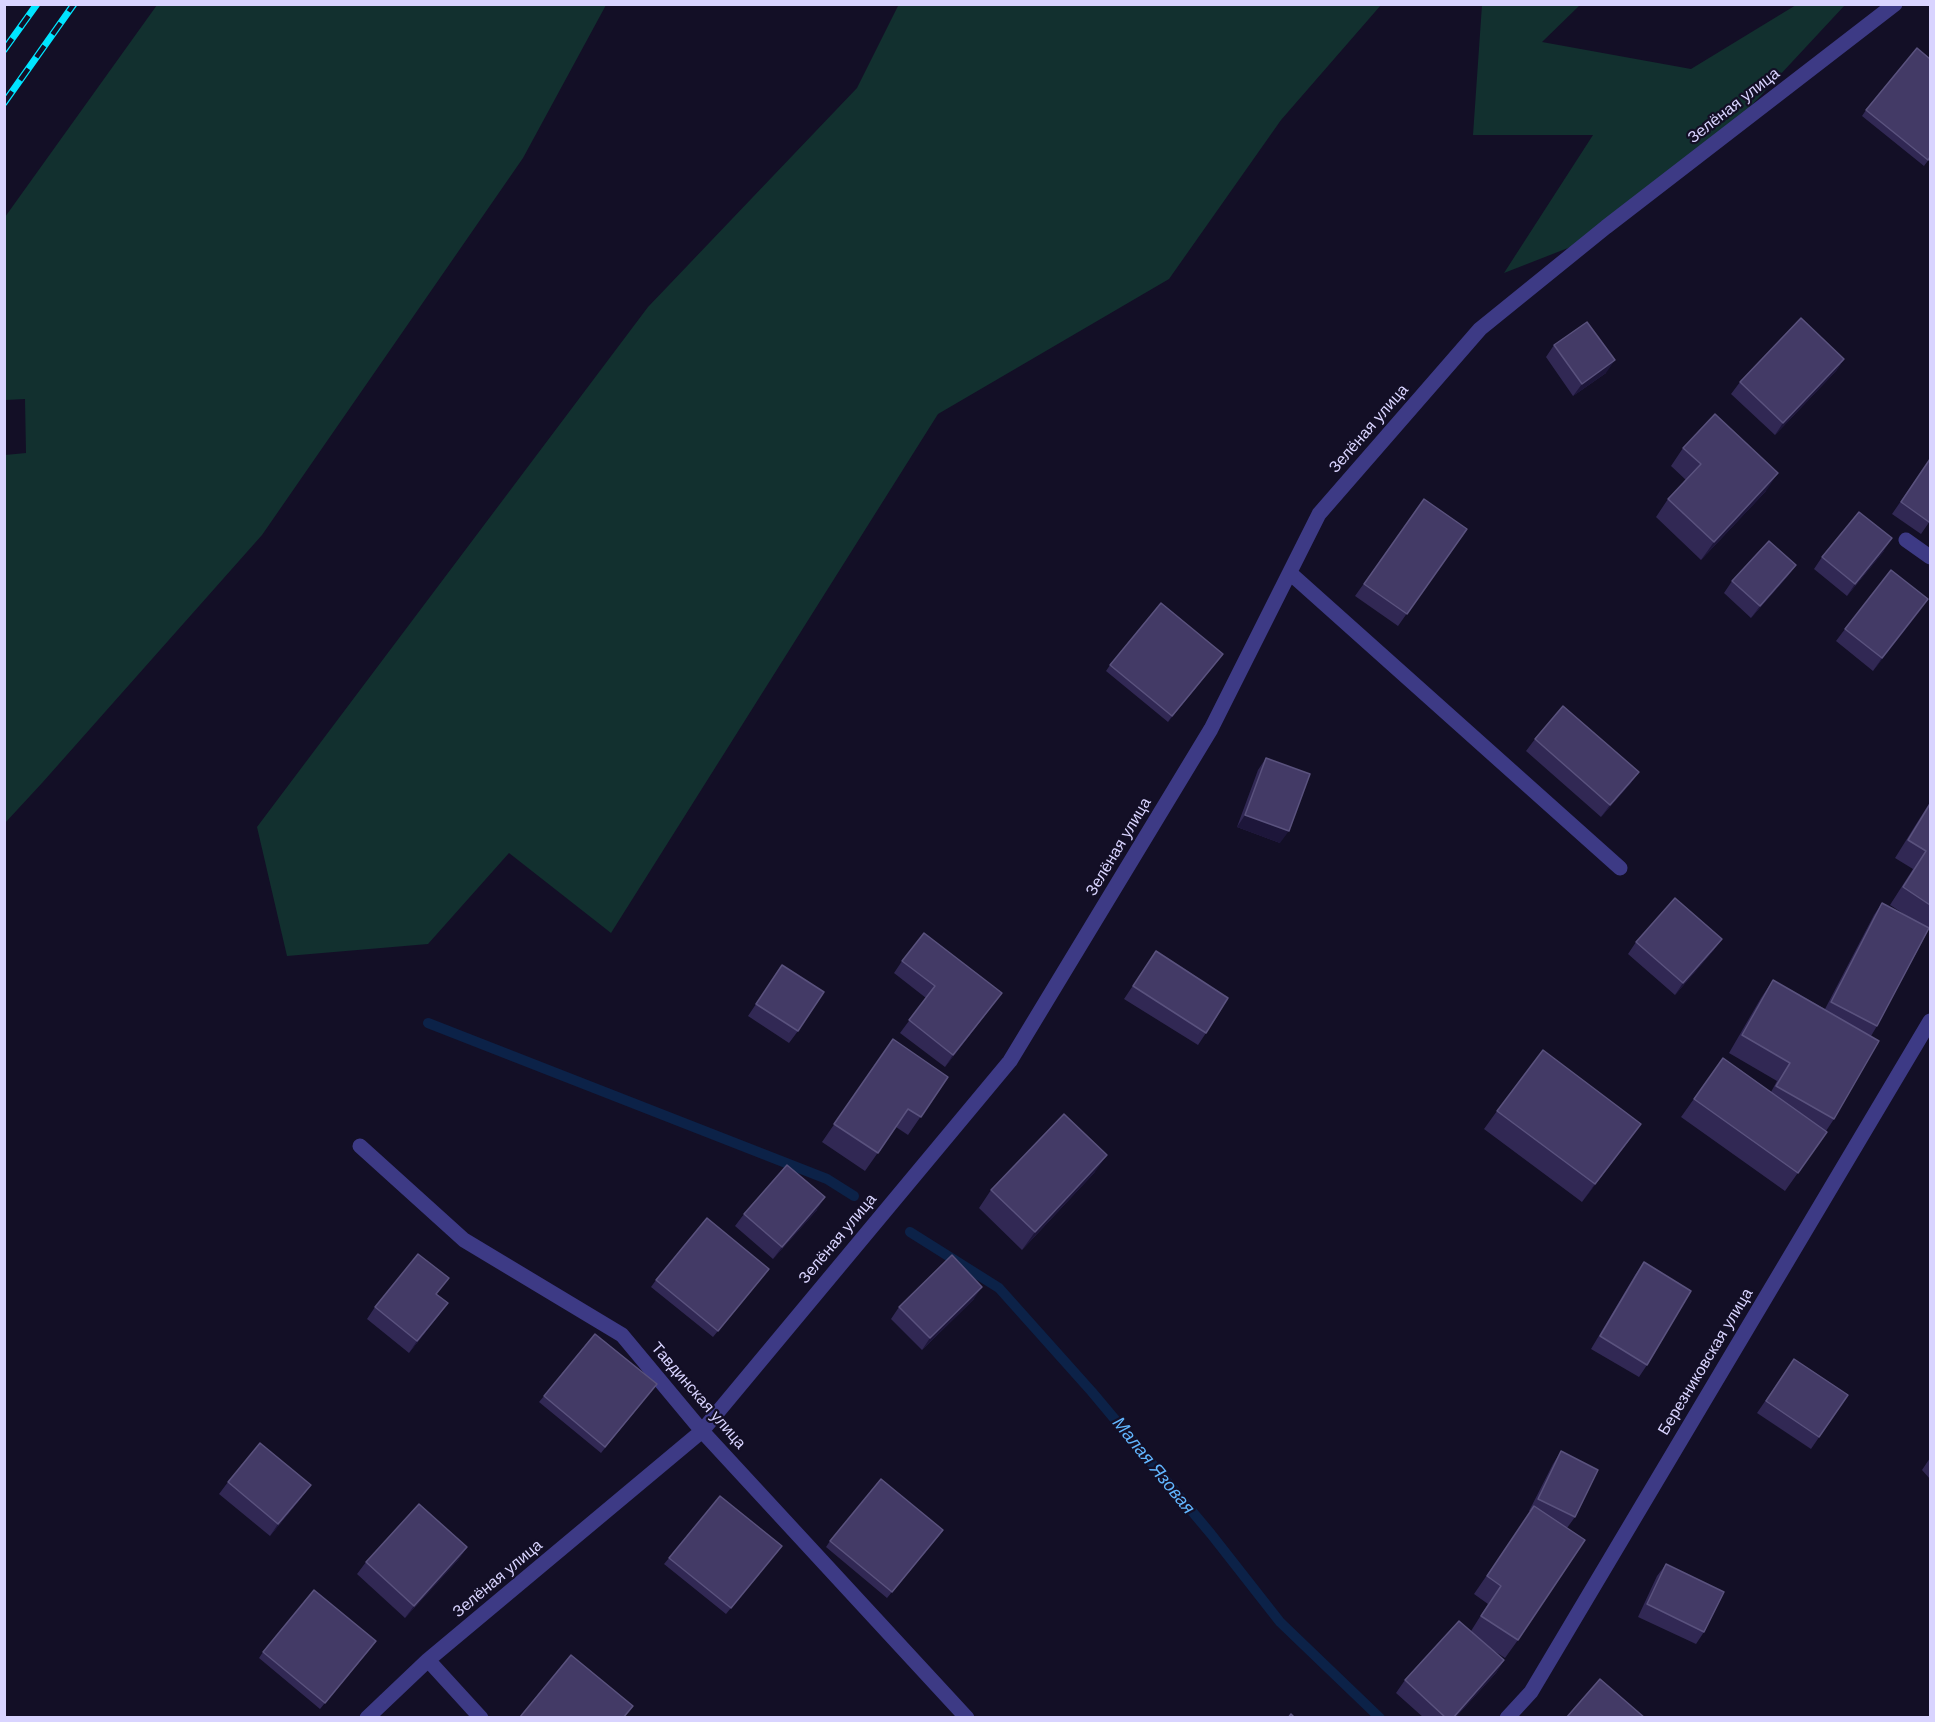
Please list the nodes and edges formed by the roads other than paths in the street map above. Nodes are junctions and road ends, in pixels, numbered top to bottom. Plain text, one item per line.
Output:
1 (1895, 4) edge
2 (1906, 540) dead end
3 (1930, 557) edge
4 (1290, 573) junction
5 (1620, 868) dead end
6 (1930, 1021) edge
7 (360, 1146) dead end
8 (702, 1431) junction
9 (428, 1660) junction
10 (367, 1718) edge
11 (481, 1718) edge
12 (967, 1718) edge
13 (1507, 1718) edge

1 - 4 street, Зелёная улица
2 - 3 street
4 - 5 street
4 - 8 street, Зелёная улица
6 - 13 street, Березниковская улица
7 - 8 street, Тавдинская улица
8 - 9 street, Зелёная улица
8 - 12 street, Тавдинская улица
9 - 10 street, Зелёная улица
9 - 11 street

